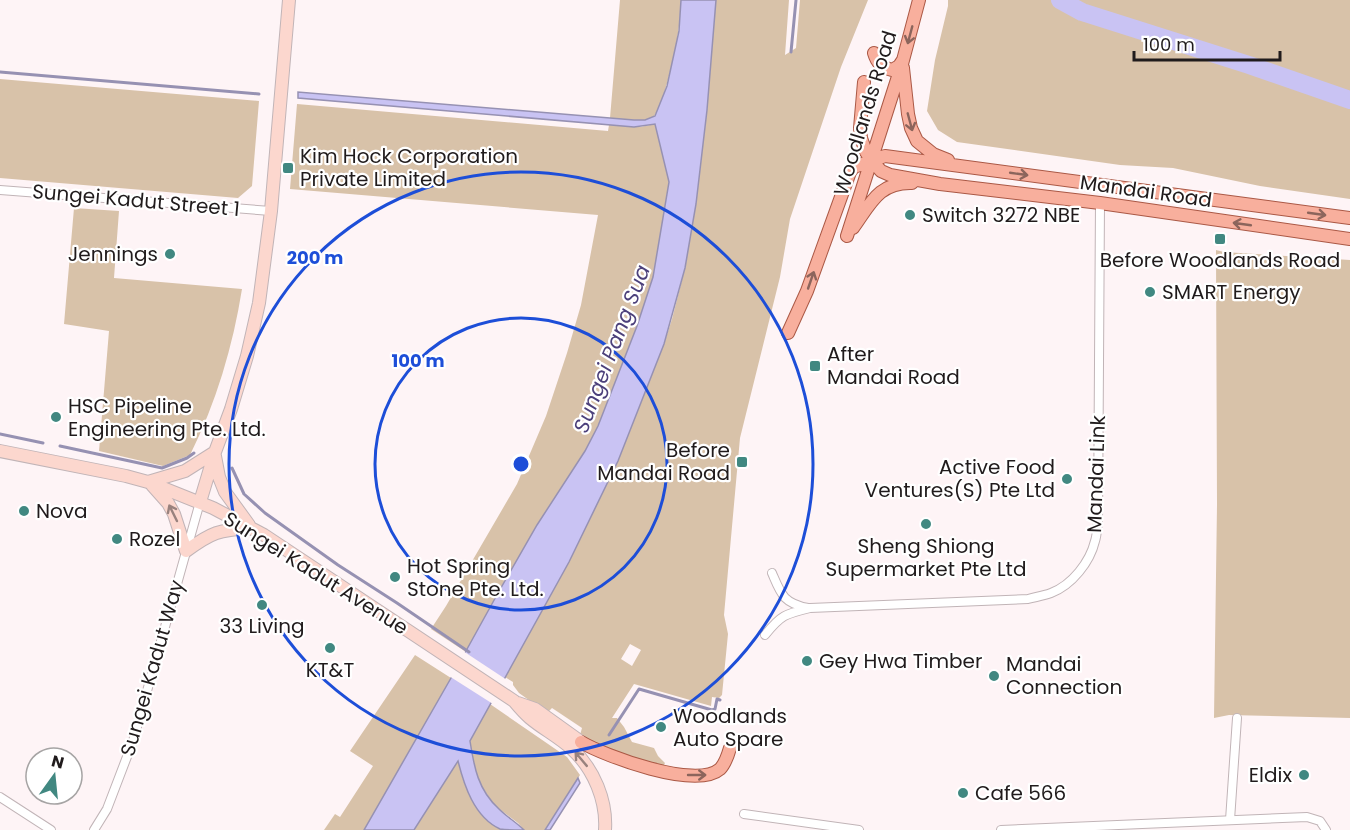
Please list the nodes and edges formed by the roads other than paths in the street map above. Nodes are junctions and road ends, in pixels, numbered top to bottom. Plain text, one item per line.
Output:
1 (289, 0) edge
2 (919, 0) edge
3 (874, 53) dead end
4 (903, 62) junction
5 (864, 82) dead end
6 (872, 160) junction
7 (961, 166) junction
8 (937, 183) junction
9 (895, 184) junction
10 (0, 189) edge
11 (1100, 203) junction
12 (1284, 209) junction
13 (271, 211) junction
14 (855, 211) junction
15 (1350, 218) edge
16 (1299, 232) junction
17 (1350, 239) edge
18 (788, 333) dead end
19 (0, 452) edge
20 (215, 452) junction
21 (148, 482) junction
22 (200, 502) junction
23 (251, 528) junction
24 (186, 551) junction
25 (772, 573) dead end
26 (810, 608) junction
27 (765, 635) dead end
28 (509, 698) junction
29 (1238, 718) dead end
30 (581, 742) joint
31 (730, 748) dead end
32 (0, 797) edge
33 (744, 814) dead end
34 (1230, 820) junction
35 (1124, 827) edge
36 (51, 830) edge
37 (94, 830) edge
38 (605, 830) edge
39 (859, 830) edge
40 (1001, 830) edge
41 (1326, 830) edge

1 - 13 street
2 -> 4 main road, Woodlands Road
3 - 4 main road
4 - 6 main road, Woodlands Road
4 -> 7 main road
5 - 6 main road
6 - 7 main road, Mandai Road
6 - 8 main road
6 - 14 main road, Woodlands Road
18 -> 6 main road
7 -> 12 main road, Mandai Road
8 - 9 main road
8 - 11 main road, Mandai Road
9 - 14 main road
9 - 14 main road, Woodlands Road
10 - 13 street, Sungei Kadut Street 1
16 -> 11 main road, Mandai Road
11 - 26 street, Mandai Link
12 -> 15 main road, Mandai Road
12 - 16 main road
13 - 20 street
16 - 17 main road, Mandai Road
19 - 21 street, Sungei Kadut Avenue
20 - 21 street
20 - 22 street
20 - 23 street
21 - 22 street, Sungei Kadut Avenue
24 -> 21 street
22 - 23 street, Sungei Kadut Avenue
22 - 24 street, Sungei Kadut Way
23 - 24 street
23 - 28 street, Sungei Kadut Avenue
24 - 37 street, Sungei Kadut Way
25 - 26 street, Mandai Link
26 - 27 street, Mandai Link
28 - 30 street, Sungei Kadut Avenue
38 -> 28 street, Sungei Kadut Avenue
29 - 34 street
30 -> 31 main road
32 - 36 street
33 - 39 street
34 - 35 street
34 - 41 street
35 - 40 street

